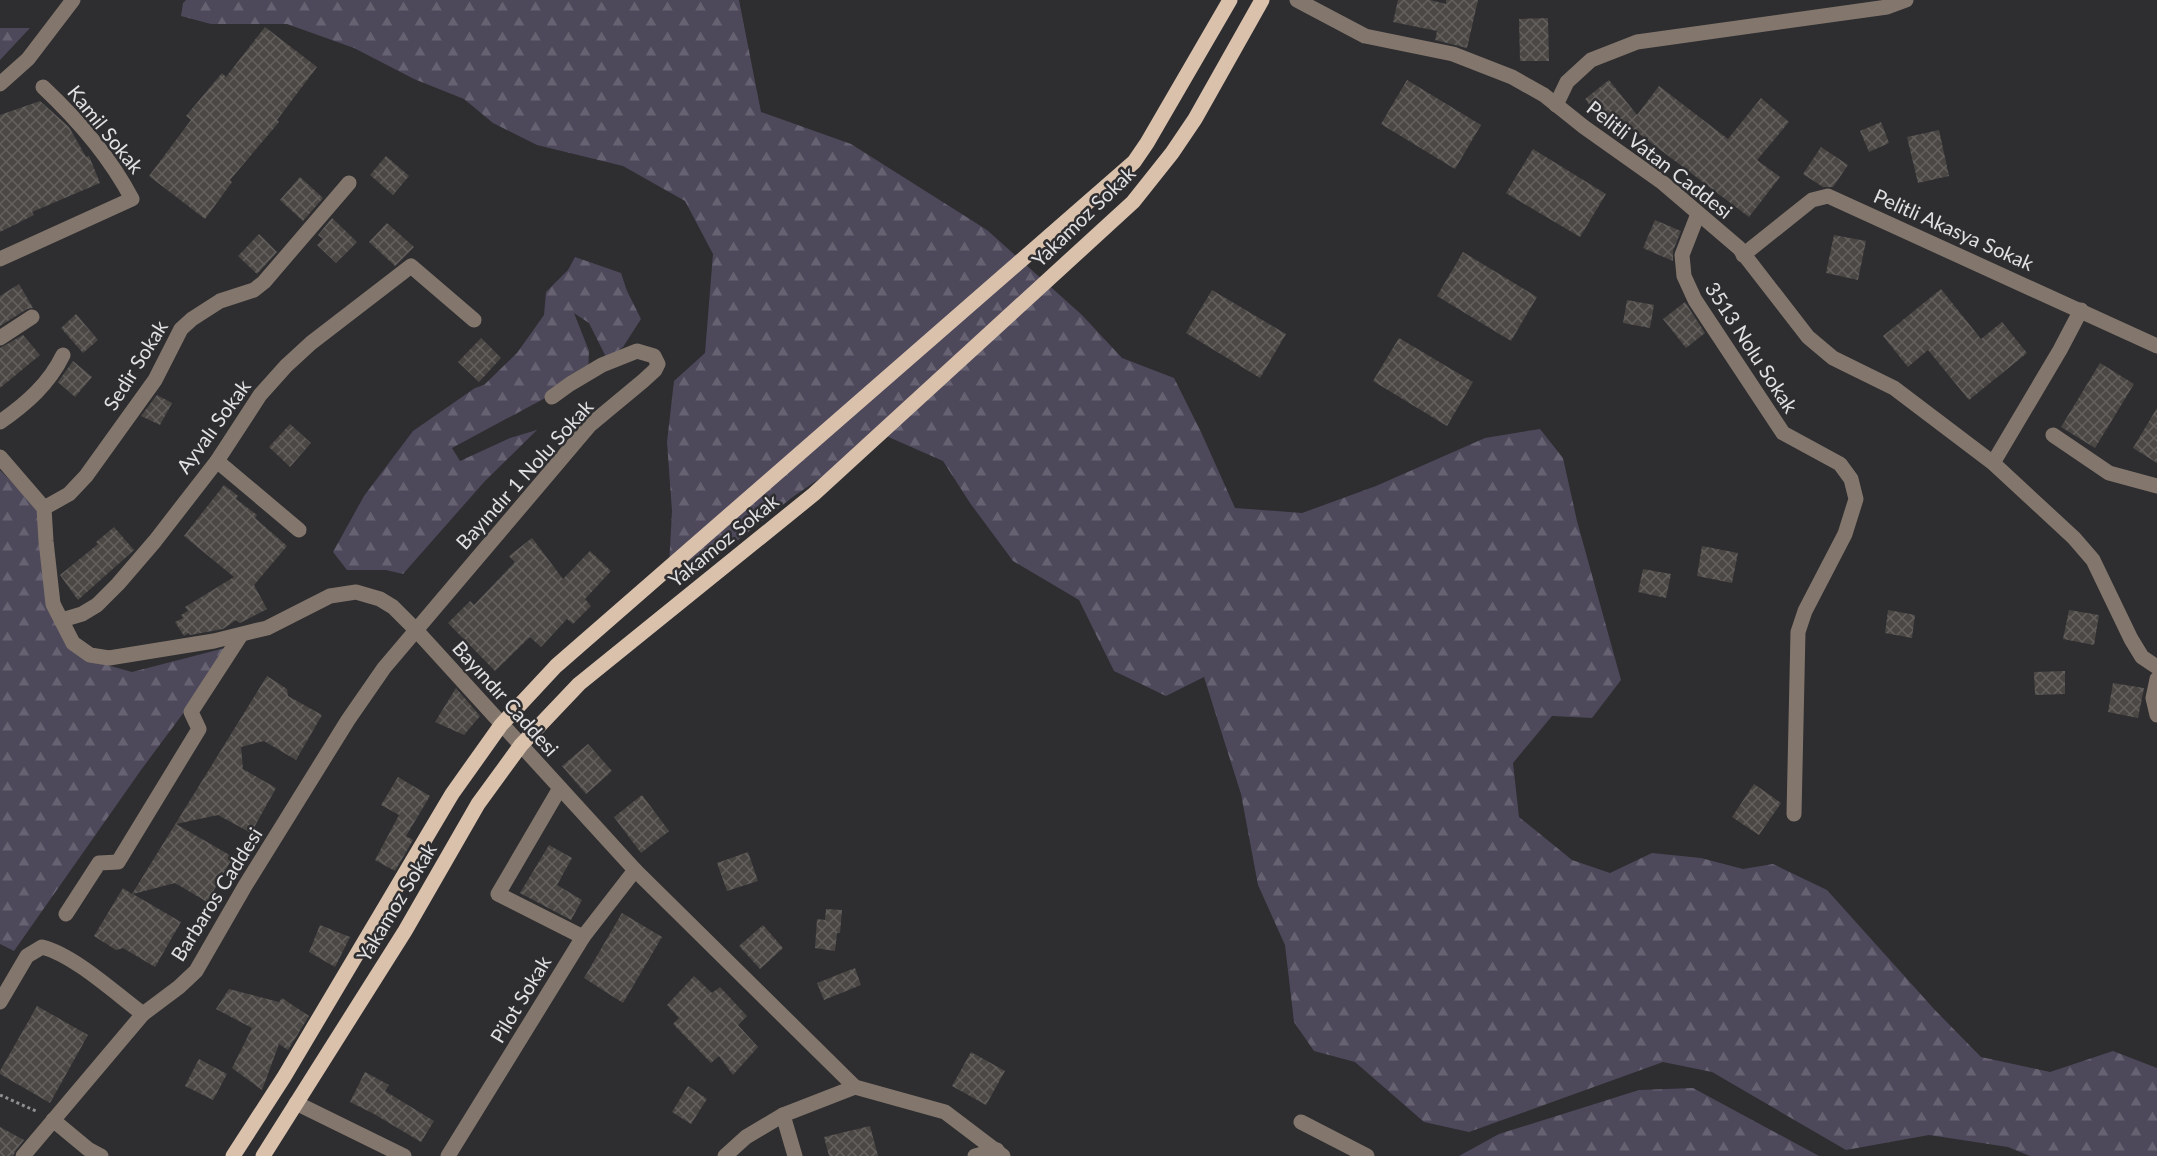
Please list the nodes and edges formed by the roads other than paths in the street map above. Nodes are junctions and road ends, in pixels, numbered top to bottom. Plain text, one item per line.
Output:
1 (73, 0) edge
2 (1230, 0) edge
3 (1262, 0) edge
4 (1297, 0) edge
5 (1906, 0) edge
6 (0, 84) edge
7 (43, 87) dead end
8 (1556, 105) junction
9 (349, 183) dead end
10 (1698, 214) junction
11 (1743, 255) junction
12 (0, 259) edge
13 (2081, 310) junction
14 (32, 317) dead end
15 (474, 320) dead end
16 (0, 338) edge
17 (2157, 346) edge
18 (63, 356) dead end
19 (552, 397) dead end
20 (0, 422) edge
21 (2053, 435) dead end
22 (0, 457) edge
23 (217, 461) junction
24 (1993, 463) junction
25 (2157, 486) edge
26 (45, 508) junction
27 (299, 530) dead end
28 (62, 620) junction
29 (416, 630) junction
30 (241, 635) junction
31 (2157, 667) edge
32 (2157, 679) edge
33 (2157, 715) edge
34 (501, 725) junction
35 (520, 745) junction
36 (561, 788) junction
37 (1794, 814) dead end
38 (635, 870) junction
39 (66, 914) dead end
40 (583, 937) junction
41 (0, 1002) edge
42 (143, 1014) junction
43 (855, 1087) junction
44 (296, 1103) junction
45 (783, 1115) junction
46 (53, 1120) junction
47 (1301, 1122) dead end
48 (1000, 1153) edge
49 (23, 1156) edge
50 (101, 1156) edge
51 (233, 1156) edge
52 (263, 1156) edge
53 (404, 1156) edge
54 (448, 1156) edge
55 (725, 1156) edge
56 (795, 1156) edge
57 (975, 1156) edge
58 (1367, 1156) edge

1 - 6 street
2 - 34 main road, Yakamoz Sokak
3 - 35 main road, Yakamoz Sokak
4 - 8 street, Pelitli Vatan Caddesi
5 - 8 street
7 - 12 street, Kamil Sokak
8 - 10 street, Pelitli Vatan Caddesi
9 - 26 street, Sedir Sokak
10 - 11 street, Pelitli Vatan Caddesi
10 - 37 street, 3513 Nolu Sokak
11 - 13 street, Pelitli Akasya Sokak
11 - 24 street, Pelitli Vatan Caddesi
13 - 17 street, Pelitli Akasya Sokak
13 - 24 street
14 - 16 street
15 - 23 street, Ayvalı Sokak
18 - 20 street
19 - 29 street, Bayındır 1 Nolu Sokak
21 - 25 street
22 - 26 street
23 - 27 street
23 - 28 street, Ayvalı Sokak
24 - 31 street, Pelitli Vatan Caddesi
26 - 28 street, Bayındır Caddesi
28 - 30 street, Bayındır Caddesi
29 - 30 street, Bayındır Caddesi
29 - 34 street, Bayındır Caddesi
29 - 42 street, Barbaros Caddesi
30 - 39 street
32 - 33 street
34 - 35 street, Bayındır Caddesi
34 - 51 main road, Yakamoz Sokak
35 - 36 street, Bayındır Caddesi
35 - 44 main road, Yakamoz Sokak
36 - 38 street, Bayındır Caddesi
36 - 40 street
38 - 40 street, Pilot Sokak
38 - 43 street, Bayındır Caddesi
40 - 54 street, Pilot Sokak
41 - 42 street
42 - 46 street, Barbaros Caddesi
43 - 45 street
43 - 48 street, Bayındır Caddesi
44 - 52 main road, Yakamoz Sokak
44 - 53 street
45 - 55 street
45 - 56 street
46 - 49 street, Barbaros Caddesi
46 - 50 street
47 - 58 street
48 - 57 street

